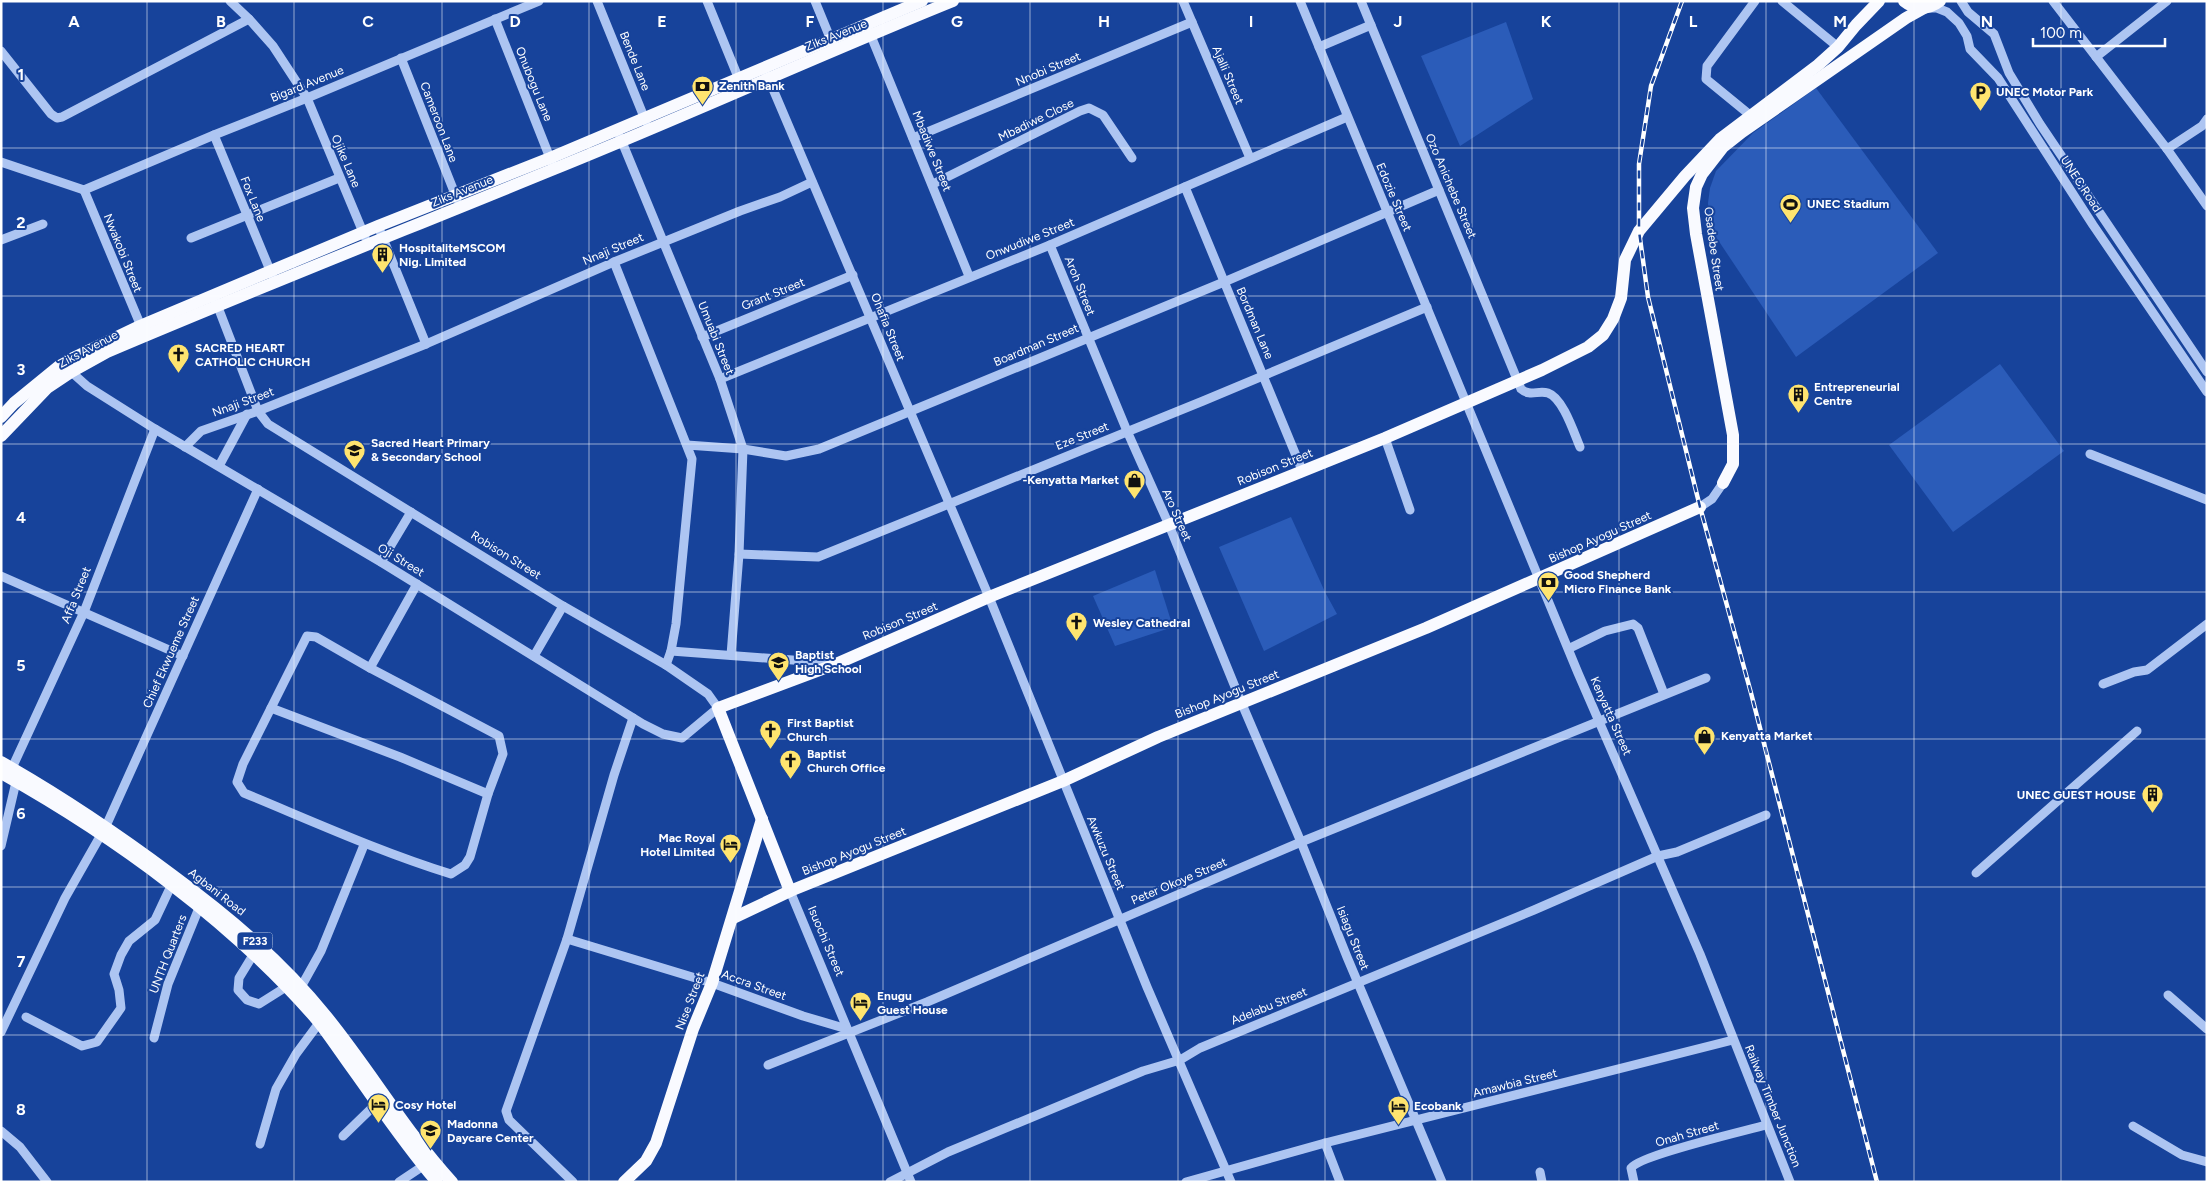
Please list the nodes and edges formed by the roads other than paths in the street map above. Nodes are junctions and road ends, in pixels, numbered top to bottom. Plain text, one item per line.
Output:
1 (230, 1) edge
2 (539, 1) edge
3 (597, 1) edge
4 (707, 1) edge
5 (815, 1) edge
6 (953, 1) edge
7 (1183, 1) edge
8 (1300, 1) edge
9 (1361, 1) edge
10 (1755, 1) edge
11 (1782, 1) edge
12 (1879, 1) edge
13 (1904, 1) edge
14 (1940, 1) edge
15 (1961, 1) edge
16 (1968, 1) edge
17 (2053, 1) edge
18 (2167, 1) edge
19 (925, 4) edge
20 (1924, 8) junction
21 (1968, 12) junction
22 (249, 19) junction
23 (494, 19) junction
24 (1192, 22) junction
25 (1371, 25) junction
26 (869, 30) junction
27 (833, 45) junction
28 (1319, 46) junction
29 (1838, 47) junction
30 (1, 51) edge
31 (2096, 57) junction
32 (401, 58) junction
33 (765, 72) junction
34 (738, 77) junction
35 (307, 98) junction
36 (1750, 115) junction
37 (1347, 117) junction
38 (645, 118) junction
39 (2207, 119) edge
40 (649, 130) junction
41 (214, 135) junction
42 (620, 135) junction
43 (913, 138) junction
44 (2167, 149) junction
45 (1132, 158) dead end
46 (1250, 158) junction
47 (1, 162) edge
48 (553, 164) junction
49 (1685, 176) junction
50 (339, 178) junction
51 (812, 182) junction
52 (932, 184) junction
53 (1184, 186) junction
54 (1696, 187) junction
55 (84, 190) junction
56 (1439, 190) junction
57 (458, 201) junction
58 (2207, 206) edge
59 (1387, 213) junction
60 (247, 215) junction
61 (2103, 219) junction
62 (43, 224) dead end
63 (2093, 225) junction
64 (381, 232) junction
65 (191, 238) dead end
66 (366, 238) junction
67 (1, 240) edge
68 (664, 242) junction
69 (1050, 244) junction
70 (614, 262) junction
71 (853, 275) junction
72 (969, 276) junction
73 (272, 277) junction
74 (1224, 282) junction
75 (215, 300) junction
76 (1427, 306) junction
77 (870, 319) junction
78 (142, 331) junction
79 (702, 337) junction
80 (1088, 337) junction
81 (426, 344) junction
82 (67, 367) junction
83 (2207, 372) edge
84 (1263, 375) junction
85 (720, 379) junction
86 (1517, 380) junction
87 (2207, 392) edge
88 (1467, 402) junction
89 (258, 411) junction
90 (909, 413) junction
91 (247, 414) junction
92 (1, 417) edge
93 (155, 429) junction
94 (1127, 432) junction
95 (1, 436) edge
96 (1385, 438) junction
97 (687, 445) junction
98 (185, 447) junction
99 (1580, 448) dead end
100 (743, 449) junction
101 (2090, 454) dead end
102 (219, 466) junction
103 (1302, 470) junction
104 (1723, 483) joint
105 (258, 489) junction
106 (2207, 500) edge
107 (949, 504) junction
108 (1700, 507) joint
109 (1410, 510) dead end
110 (411, 512) junction
111 (1169, 525) junction
112 (739, 554) junction
113 (381, 562) junction
114 (1, 576) edge
115 (1540, 579) junction
116 (417, 584) junction
117 (989, 597) junction
118 (563, 606) junction
119 (84, 612) junction
120 (2207, 624) edge
121 (1570, 648) junction
122 (671, 651) junction
123 (731, 655) junction
124 (183, 656) junction
125 (534, 656) junction
126 (836, 664) junction
127 (666, 665) junction
128 (370, 668) junction
129 (1706, 678) dead end
130 (2103, 684) dead end
131 (1664, 694) junction
132 (1242, 704) junction
133 (271, 708) junction
134 (718, 708) junction
135 (633, 718) junction
136 (1600, 721) junction
137 (2137, 731) dead end
138 (5, 767) edge
139 (1063, 781) junction
140 (16, 782) junction
141 (488, 794) junction
142 (1766, 815) dead end
143 (762, 819) junction
144 (103, 830) junction
145 (1301, 842) junction
146 (364, 845) junction
147 (1, 846) edge
148 (1658, 856) junction
149 (1976, 873) dead end
150 (171, 886) junction
151 (790, 891) junction
152 (199, 908) junction
153 (733, 918) junction
154 (1120, 920) junction
155 (567, 939) junction
156 (253, 955) junction
157 (1358, 982) junction
158 (712, 983) junction
159 (286, 987) junction
160 (300, 987) junction
161 (2168, 995) dead end
162 (26, 1017) dead end
163 (319, 1024) junction
164 (2207, 1029) edge
165 (848, 1031) junction
166 (1, 1032) edge
167 (154, 1038) dead end
168 (1734, 1040) junction
169 (1180, 1060) junction
170 (768, 1065) dead end
171 (377, 1103) junction
172 (1417, 1121) junction
173 (1766, 1125) junction
174 (2133, 1126) dead end
175 (1, 1131) edge
176 (344, 1136) dead end
177 (1325, 1143) junction
178 (260, 1144) dead end
179 (2207, 1162) edge
180 (423, 1166) junction
181 (1227, 1172) junction
182 (1540, 1172) dead end
183 (909, 1178) edge
184 (47, 1182) edge
185 (399, 1182) edge
186 (437, 1182) edge
187 (452, 1182) edge
188 (573, 1182) edge
189 (624, 1182) edge
190 (890, 1182) edge
191 (1186, 1182) edge
192 (1231, 1182) edge
193 (1340, 1182) edge
194 (1442, 1182) edge
195 (1542, 1182) edge
196 (1634, 1182) edge
197 (1790, 1182) edge

1 - 22 street, Ojike Lane
2 - 23 street, Bigard Avenue
3 - 38 street, Bende Lane
4 - 34 street
5 - 27 street
6 - 19 main road, Ziks Avenue
7 - 24 street, Ajalli Street
8 - 28 street, Edozie Street
9 - 25 street, Ozo Anichebe Street
10 - 36 street
11 - 29 street
12 - 29 main road
13 - 20 main road
14 - 20 main road, Osadebe Street
15 - 21 street, UNEC Road
16 - 21 street
17 - 31 street
18 - 31 street
19 - 26 main road, Ziks Avenue
20 - 54 main road, Osadebe Street
20 - 63 street, UNEC Road
21 - 61 street, UNEC Road
22 - 30 street
22 - 35 street, Ojike Lane
23 - 32 street, Bigard Avenue
23 - 48 street, Onubogu Lane
24 - 43 street, Nnobi Street
24 - 46 street, Ajalli Street
25 - 28 street
25 - 56 street, Ozo Anichebe Street
26 - 27 main road, Ziks Avenue
26 - 43 street, Mbadiwe Street
27 - 33 main road, Ziks Avenue
28 - 37 street, Edozie Street
29 - 36 main road
31 - 44 street
32 - 35 street, Bigard Avenue
32 - 57 street, Cameroon Lane
33 - 34 main road, Ziks Avenue
33 - 40 main road, Ziks Avenue
33 - 51 street, Ohafia Street
34 - 38 main road, Ziks Avenue
35 - 41 street, Bigard Avenue
35 - 50 street, Ojike Lane
36 - 49 main road
37 - 46 street, Onwudiwe Street
37 - 59 street, Edozie Street
38 - 40 street, Bende Lane
38 - 42 main road, Ziks Avenue
39 - 44 street
40 - 42 main road, Ziks Avenue
41 - 55 street, Bigard Avenue
41 - 60 street, Fox Lane
42 - 48 main road, Ziks Avenue
42 - 68 street, Umuabi Street
43 - 52 street, Mbadiwe Street
44 - 58 street
45 - 52 street, Mbadiwe Close
46 - 53 street, Onwudiwe Street
47 - 55 street
48 - 57 main road, Ziks Avenue
49 - 54 main road
49 - 86 main road
50 - 60 street
50 - 66 street, Ojike Lane
51 - 68 street, Nnaji Street
51 - 71 street, Ohafia Street
52 - 72 street, Mbadiwe Street
53 - 69 street, Onwudiwe Street
53 - 74 street, Bordman Lane
54 - 104 main road, Osadebe Street
55 - 78 street, Nwakobi Street
56 - 59 street, Boardman Street
56 - 86 street, Ozo Anichebe Street
57 - 64 main road, Ziks Avenue
59 - 74 street, Boardman Street
59 - 76 street, Edozie Street
60 - 65 street
60 - 73 street, Fox Lane
61 - 63 street
61 - 83 street, UNEC Road
62 - 67 street
63 - 87 street, UNEC Road
64 - 66 main road, Ziks Avenue
64 - 81 street
66 - 73 main road, Ziks Avenue
68 - 70 street, Nnaji Street
68 - 79 street, Umuabi Street
69 - 72 street, Onwudiwe Street
69 - 80 street, Aroh Street
70 - 81 street, Nnaji Street
70 - 97 street
71 - 77 street, Ohafia Street
71 - 79 street, Grant Street
72 - 77 street, Onwudiwe Street
73 - 75 main road, Ziks Avenue
74 - 80 street, Boardman Street
74 - 84 street, Bordman Lane
75 - 78 main road, Ziks Avenue
75 - 89 street
76 - 84 street, Eze Street
76 - 88 street, Edozie Street
77 - 85 street, Onwudiwe Street
77 - 90 street, Ohafia Street
78 - 82 main road, Ziks Avenue
79 - 85 street, Umuabi Street
80 - 90 street, Boardman Street
80 - 94 street, Aro Street
81 - 89 street, Nnaji Street
82 - 92 main road, Ziks Avenue
82 - 93 street, Oji Street
82 - 95 main road, Ziks Avenue
84 - 94 street, Eze Street
84 - 103 street, Bordman Lane
85 - 100 street, Umuabi Street
86 - 88 main road, Robison Street
86 - 99 street
88 - 96 main road, Robison Street
88 - 115 street, Kenyatta Street
89 - 91 street, Nnaji Street
89 - 110 street, Robison Street
90 - 100 street, Boardman Street
90 - 107 street, Ohafia Street
91 - 98 street, Nnaji Street
91 - 102 street
93 - 98 street, Oji Street
93 - 119 street, Affa Street
94 - 107 street, Eze Street
94 - 111 street, Aro Street
96 - 103 main road, Robison Street
96 - 109 street
97 - 100 street, Boardman Street
97 - 122 street
98 - 102 street, Oji Street
100 - 112 street, Umuabi Street
101 - 106 street
102 - 105 street, Oji Street
103 - 111 main road, Robison Street
104 - 108 street, Bishop Ayogu Street
105 - 113 street, Oji Street
105 - 124 street, Chief Ekwueme Street
107 - 112 street, Eze Street
107 - 117 street, Ohafia Street
108 - 115 main road, Bishop Ayogu Street
110 - 113 street
110 - 118 street, Robison Street
111 - 117 main road, Robison Street
111 - 132 street, Aro Street
112 - 123 street, Umuabi Street
113 - 116 street, Oji Street
114 - 119 street
115 - 121 street, Kenyatta Street
115 - 132 main road, Bishop Ayogu Street
116 - 125 street, Oji Street
116 - 128 street
117 - 126 main road, Robison Street
117 - 139 street, Awkuzu Street
118 - 125 street
118 - 127 street, Robison Street
119 - 124 street
119 - 138 street, Affa Street
120 - 130 street
121 - 131 street
121 - 136 street, Kenyatta Street
122 - 123 street
122 - 127 street
123 - 126 street
124 - 144 street, Chief Ekwueme Street
125 - 135 street, Oji Street
126 - 134 main road, Robison Street
127 - 134 street, Robison Street
128 - 133 street
128 - 141 street
129 - 131 street, Peter Okoye Street
131 - 136 street, Peter Okoye Street
132 - 139 main road, Bishop Ayogu Street
132 - 145 street, Isiagu Street
133 - 141 street
133 - 146 street
134 - 135 street, Oji Street
134 - 143 main road, Isuochi Street
135 - 155 street
136 - 145 street, Peter Okoye Street
136 - 148 street, Kenyatta Street
137 - 149 street
138 - 140 main road, Agbani Road / F233
138 - 144 main road, Agbani Road / F233
139 - 151 main road, Bishop Ayogu Street
139 - 154 street, Awkuzu Street
140 - 144 main road, Agbani Road / F233
140 - 147 street
141 - 146 street
142 - 148 street, Adelabu Street
143 - 151 main road, Isuochi Street
143 - 153 main road, Nise Street
144 - 150 main road, Agbani Road / F233
144 - 160 main road, Agbani Road / F233
144 - 166 street, Chief Ekwueme Street
145 - 154 street, Peter Okoye Street
145 - 157 street, Isiagu Street
146 - 160 street
148 - 157 street, Adelabu Street
148 - 168 street, Kenyatta Street
150 - 152 main road, Agbani Road / F233
150 - 162 street
151 - 153 main road, Bishop Ayogu Street
151 - 165 street, Isuochi Street
152 - 156 main road, Agbani Road / F233
152 - 167 street, UNTH Quarters
153 - 158 main road, Nise Street
154 - 165 street, Peter Okoye Street
154 - 169 street, Awkuzu Street
155 - 158 street, Accra Street
155 - 188 street
156 - 159 main road, Agbani Road / F233
156 - 159 street
157 - 169 street, Adelabu Street
157 - 172 street, Isiagu Street
158 - 165 street, Accra Street
158 - 189 main road, Nise Street
159 - 163 main road, Agbani Road / F233
160 - 187 main road, Agbani Road / F233
161 - 164 street
163 - 171 main road, Agbani Road / F233
163 - 178 street
165 - 170 street, Peter Okoye Street
165 - 183 street, Isuochi Street
168 - 172 street, Amawbia Street
168 - 173 street, Railway Timber Junction
169 - 181 street, Awkuzu Street
169 - 183 street, Adelabu Street
171 - 176 street
171 - 180 main road, Agbani Road / F233
172 - 177 street, Amawbia Street
172 - 194 street, Isiagu Street
173 - 196 street, Onah Street
173 - 197 street, Railway Timber Junction
174 - 179 street
175 - 184 street
177 - 181 street, Amawbia Street
177 - 193 street
180 - 185 street
180 - 186 main road, Agbani Road / F233
181 - 191 street, Amawbia Street
181 - 192 street, Awkuzu Street
182 - 195 street
183 - 190 street, Adelabu Street

